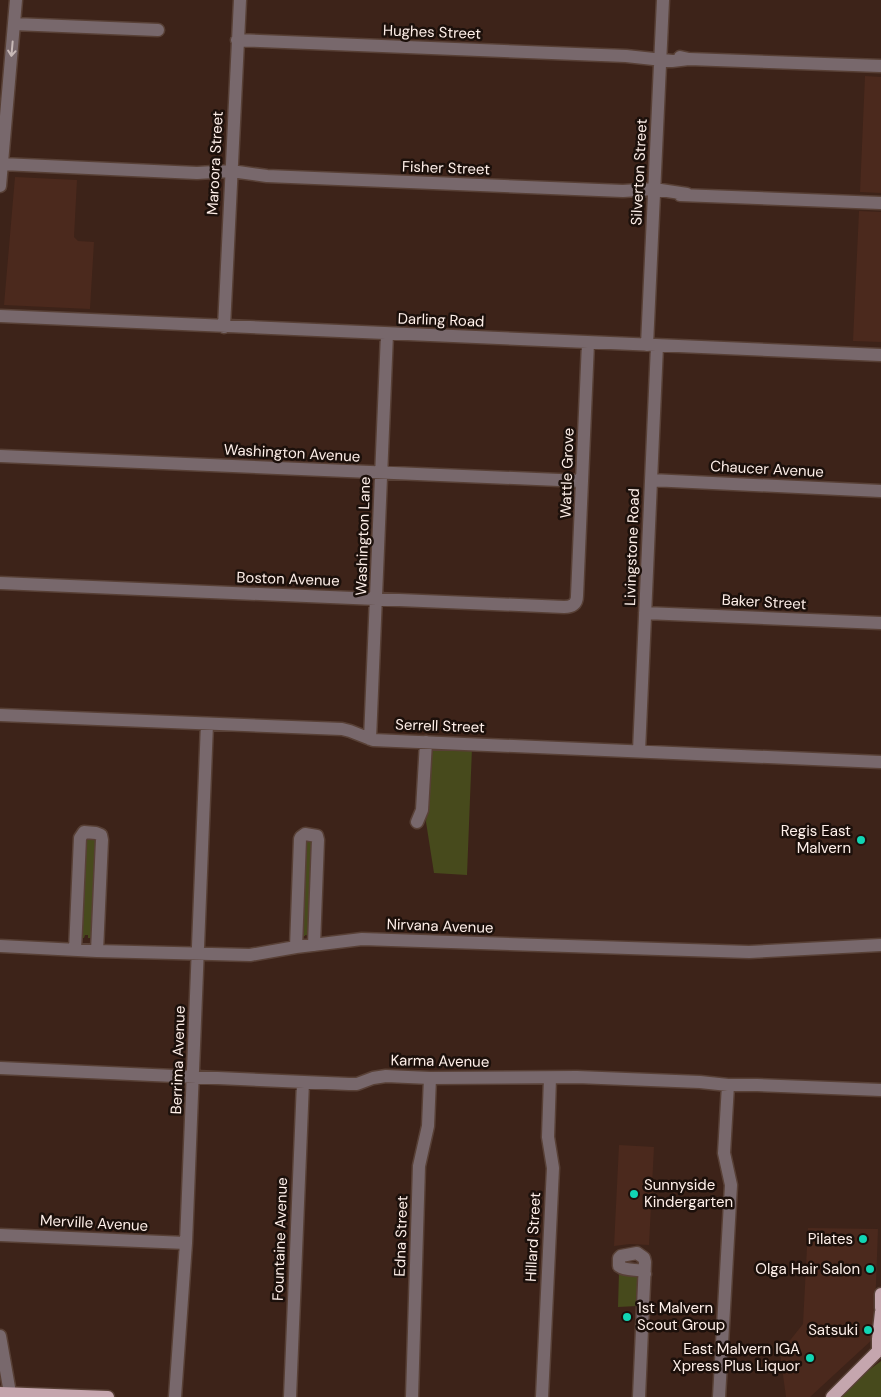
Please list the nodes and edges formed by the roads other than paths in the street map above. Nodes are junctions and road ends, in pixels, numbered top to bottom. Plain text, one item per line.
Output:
1 (16, 0) edge
2 (240, 0) edge
3 (663, 0) edge
4 (14, 24) junction
5 (158, 30) dead end
6 (237, 40) junction
7 (660, 57) junction
8 (881, 66) edge
9 (4, 106) edge
10 (2, 164) junction
11 (231, 175) junction
12 (0, 186) edge
13 (654, 193) junction
14 (881, 203) edge
15 (0, 316) edge
16 (224, 327) junction
17 (387, 334) junction
18 (588, 343) junction
19 (652, 345) junction
20 (881, 355) edge
21 (0, 456) edge
22 (382, 473) junction
23 (651, 480) junction
24 (582, 481) junction
25 (881, 490) edge
26 (0, 583) edge
27 (376, 599) junction
28 (575, 604) joint
29 (645, 613) junction
30 (881, 623) edge
31 (0, 715) edge
32 (207, 724) junction
33 (370, 740) junction
34 (426, 742) junction
35 (639, 751) junction
36 (881, 762) edge
37 (417, 822) dead end
38 (314, 945) junction
39 (881, 945) edge
40 (0, 946) edge
41 (296, 947) junction
42 (75, 950) junction
43 (97, 951) junction
44 (198, 954) junction
45 (0, 1068) edge
46 (193, 1077) junction
47 (430, 1078) junction
48 (550, 1078) junction
49 (303, 1082) junction
50 (728, 1085) junction
51 (881, 1090) edge
52 (0, 1234) edge
53 (186, 1243) junction
54 (645, 1274) dead end
55 (881, 1294) edge
56 (881, 1308) edge
57 (881, 1312) edge
58 (0, 1336) edge
59 (880, 1349) edge
60 (5, 1393) edge
61 (108, 1397) edge
62 (175, 1397) edge
63 (290, 1397) edge
64 (412, 1397) edge
65 (542, 1397) edge
66 (640, 1397) edge
67 (719, 1397) edge
68 (832, 1397) edge

1 - 4 street
2 - 6 street, Maroora Street
3 - 7 street, Silverton Street
4 - 5 street
4 -> 9 street
6 - 7 street, Hughes Street
6 - 11 street, Maroora Street
7 - 8 street, Hughes Street
7 - 13 street, Silverton Street
9 - 10 street
10 - 11 street, Fisher Street
10 - 12 street
11 - 13 street, Fisher Street
11 - 16 street, Maroora Street
13 - 14 street, Fisher Street
13 - 19 street, Silverton Street
15 - 16 street, Darling Road
16 - 17 street, Darling Road
17 - 18 street, Darling Road
17 - 22 street, Washington Lane
18 - 19 street, Darling Road
18 - 24 street, Wattle Grove
19 - 20 street, Darling Road
19 - 23 street, Livingstone Road
21 - 22 street, Washington Avenue
22 - 24 street, Washington Avenue
22 - 27 street, Washington Lane
23 - 25 street, Chaucer Avenue
23 - 29 street, Livingstone Road
24 - 28 street, Wattle Grove
26 - 27 street, Boston Avenue
27 - 28 street, Boston Avenue
27 - 33 street, Washington Lane
29 - 30 street, Baker Street
29 - 35 street, Livingstone Road
31 - 32 street, Serrell Street
32 - 33 street, Serrell Street
32 - 44 street, Berrima Avenue
33 - 34 street, Serrell Street
34 - 35 street, Serrell Street
34 - 37 street
35 - 36 street, Serrell Street
38 - 39 street, Nirvana Avenue
38 - 41 street, Nirvana Avenue
38 - 41 street
40 - 42 street, Nirvana Avenue
41 - 44 street, Nirvana Avenue
42 - 43 street, Nirvana Avenue
42 - 43 street
43 - 44 street, Nirvana Avenue
44 - 46 street, Berrima Avenue
45 - 46 street, Karma Avenue
46 - 49 street, Karma Avenue
46 - 53 street, Berrima Avenue
47 - 48 street, Karma Avenue
47 - 49 street, Karma Avenue
47 - 64 street, Edna Street
48 - 50 street, Karma Avenue
48 - 65 street, Hillard Street
49 - 63 street, Fountaine Avenue
50 - 51 street, Karma Avenue
50 - 67 street
52 - 53 street, Merville Avenue
53 - 62 street, Berrima Avenue
54 - 66 street
55 - 56 main road
57 - 59 main road
58 - 60 street
59 - 68 main road
60 - 61 main road

